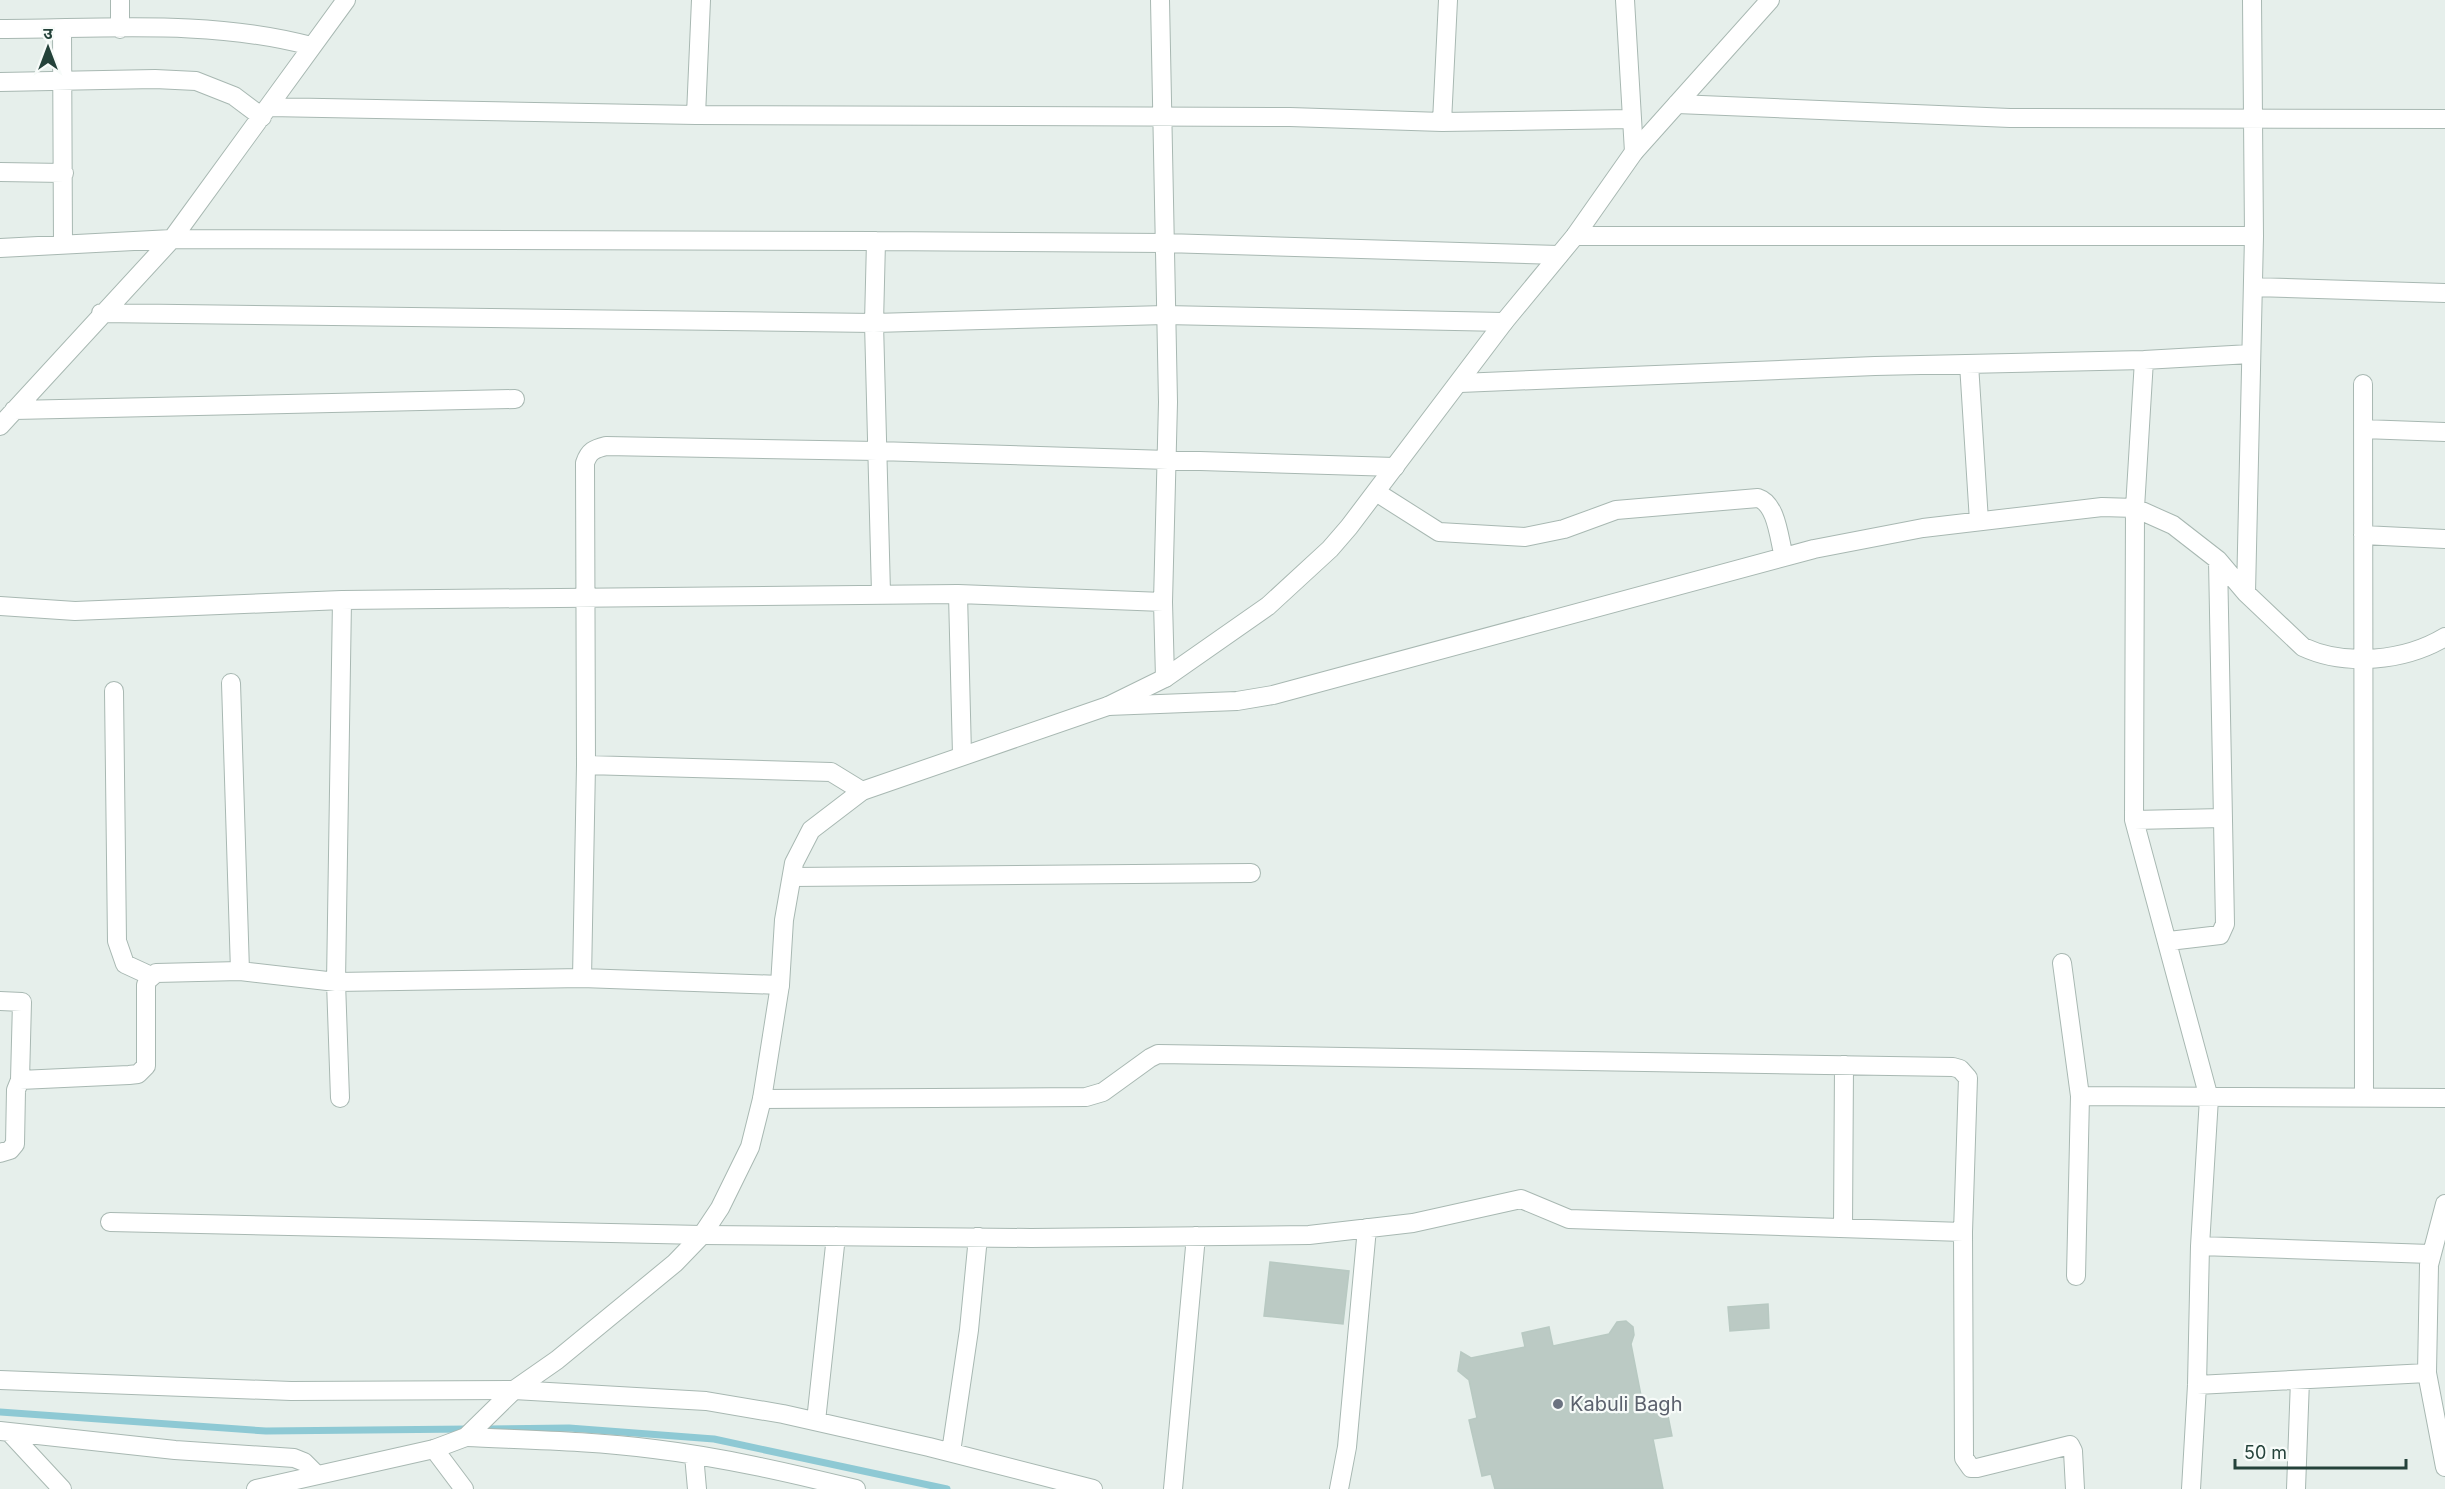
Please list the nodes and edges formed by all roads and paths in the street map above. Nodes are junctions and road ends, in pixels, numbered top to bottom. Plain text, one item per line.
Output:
1 (120, 0) edge
2 (346, 0) edge
3 (701, 0) edge
4 (1160, 0) edge
5 (1448, 0) edge
6 (1625, 0) edge
7 (1770, 0) edge
8 (2252, 0) edge
9 (0, 29) edge
10 (62, 29) junction
11 (120, 29) junction
12 (311, 45) junction
13 (0, 82) edge
14 (64, 82) junction
15 (1677, 104) junction
16 (265, 112) junction
17 (696, 115) junction
18 (1161, 115) junction
19 (2251, 117) junction
20 (1631, 119) junction
21 (2445, 119) edge
22 (1442, 122) junction
23 (1634, 152) junction
24 (0, 172) edge
25 (64, 173) junction
26 (1575, 236) junction
27 (2254, 236) junction
28 (171, 239) junction
29 (876, 241) junction
30 (1165, 243) junction
31 (63, 245) junction
32 (0, 248) edge
33 (1558, 255) junction
34 (2253, 287) junction
35 (2445, 293) edge
36 (101, 313) junction
37 (1165, 315) junction
38 (874, 322) junction
39 (1504, 322) junction
40 (2250, 354) junction
41 (2144, 360) junction
42 (1969, 364) junction
43 (1460, 383) junction
44 (2362, 384) dead end
45 (515, 399) dead end
46 (5, 418) edge
47 (2362, 429) junction
48 (2445, 432) edge
49 (877, 451) junction
50 (1167, 460) junction
51 (1395, 467) junction
52 (1376, 492) junction
53 (2135, 508) junction
54 (1979, 521) junction
55 (2362, 535) junction
56 (2445, 539) edge
57 (1784, 557) junction
58 (2218, 560) junction
59 (881, 593) junction
60 (2246, 593) junction
61 (958, 594) junction
62 (584, 596) junction
63 (342, 600) junction
64 (1163, 602) junction
65 (0, 606) edge
66 (2445, 637) edge
67 (2362, 660) junction
68 (1165, 678) junction
69 (231, 683) dead end
70 (114, 691) dead end
71 (1108, 706) junction
72 (962, 755) junction
73 (586, 765) junction
74 (862, 791) junction
75 (2223, 818) junction
76 (2134, 820) junction
77 (1251, 873) dead end
78 (792, 877) junction
79 (2169, 941) junction
80 (2062, 963) dead end
81 (240, 971) junction
82 (151, 976) junction
83 (582, 978) junction
84 (336, 981) junction
85 (780, 985) junction
86 (0, 1001) edge
87 (1844, 1065) junction
88 (20, 1080) junction
89 (2080, 1096) junction
90 (340, 1098) dead end
91 (2210, 1098) junction
92 (2364, 1098) junction
93 (2445, 1098) edge
94 (762, 1099) junction
95 (0, 1153) edge
96 (2445, 1204) edge
97 (110, 1222) dead end
98 (1367, 1228) junction
99 (1843, 1228) junction
100 (1963, 1232) junction
101 (702, 1235) junction
102 (836, 1236) junction
103 (1196, 1236) junction
104 (978, 1237) junction
105 (2200, 1246) junction
106 (2430, 1254) junction
107 (2076, 1276) dead end
108 (2433, 1366) edge
109 (0, 1380) edge
110 (2300, 1380) junction
111 (2197, 1386) junction
112 (510, 1394) junction
113 (816, 1421) junction
114 (5, 1432) edge
115 (469, 1435) junction
116 (434, 1449) junction
117 (951, 1452) junction
118 (694, 1455) junction
119 (2445, 1467) edge
120 (316, 1474) junction
121 (62, 1489) edge
122 (256, 1489) edge
123 (464, 1489) edge
124 (697, 1489) edge
125 (856, 1489) edge
126 (1093, 1489) edge
127 (1173, 1489) edge
128 (1339, 1489) edge
129 (2075, 1489) edge
130 (2191, 1489) edge
131 (2296, 1489) edge

1 - 11 street
2 - 12 street
3 - 17 street
4 - 18 street
5 - 22 street
6 - 20 street
7 - 15 street
8 - 19 street
9 - 10 street
10 - 11 street
10 - 14 street
11 - 12 street
12 - 16 street
13 - 14 street
14 - 16 street
14 - 25 street
15 - 19 street
15 - 23 street
16 - 17 street
16 - 28 street
17 - 18 street
18 - 22 street
18 - 30 street
19 - 21 street
19 - 27 street
20 - 22 street
20 - 23 street
23 - 26 street
24 - 25 street
25 - 31 street
26 - 27 street
26 - 33 street
27 - 34 street
28 - 29 street
28 - 31 street
28 - 36 street
29 - 30 street
29 - 38 street
30 - 33 street
30 - 37 street
31 - 32 street
33 - 39 street
34 - 35 street
34 - 40 street
36 - 38 street
36 - 46 street
37 - 38 street
37 - 39 street
37 - 50 street
38 - 49 street
39 - 43 street
40 - 41 street
40 - 60 street
41 - 42 street
41 - 53 street
42 - 43 street
42 - 54 street
43 - 51 street
44 - 47 street
45 - 46 street
47 - 48 street
47 - 55 street
49 - 50 street
49 - 59 street
49 - 62 street
50 - 51 street
50 - 64 street
51 - 52 street
52 - 57 street
52 - 68 street
53 - 54 street
53 - 58 street
53 - 76 street
54 - 57 street
55 - 56 street
55 - 67 street
57 - 71 street
58 - 60 street
58 - 75 street
59 - 61 street
59 - 62 street
60 - 67 street
61 - 64 street
61 - 72 street
62 - 63 street
62 - 73 street
63 - 65 street
63 - 84 street
64 - 68 street
66 - 67 street
67 - 92 street
68 - 71 street
69 - 81 street
70 - 82 street
71 - 72 street
72 - 74 street
73 - 74 street
73 - 83 street
74 - 78 street
75 - 76 street
75 - 79 street
76 - 79 street
77 - 78 street
78 - 85 street
79 - 91 street
80 - 89 street
81 - 82 street
81 - 84 street
82 - 88 street
83 - 84 street
83 - 85 street
84 - 90 street
85 - 94 street
86 - 88 street
87 - 94 street
87 - 99 street
87 - 100 street
88 - 95 street
89 - 91 street
89 - 107 street
91 - 92 street
91 - 105 street
92 - 93 street
94 - 101 street
96 - 106 street
97 - 101 street
98 - 99 street
98 - 103 street
98 - 128 street
99 - 100 street
100 - 129 street
101 - 102 street
101 - 112 street
102 - 104 street
102 - 113 street
103 - 104 street
103 - 127 street
104 - 117 street
105 - 106 street
105 - 111 street
106 - 108 street
108 - 110 street
108 - 119 street
109 - 112 street
110 - 111 street
110 - 131 street
111 - 130 street
112 - 113 street
112 - 115 street
113 - 117 street
114 - 120 street
114 - 121 street
115 - 116 street
115 - 118 street
116 - 120 street
116 - 123 street
117 - 126 street
118 - 124 street
118 - 125 street
120 - 122 street

